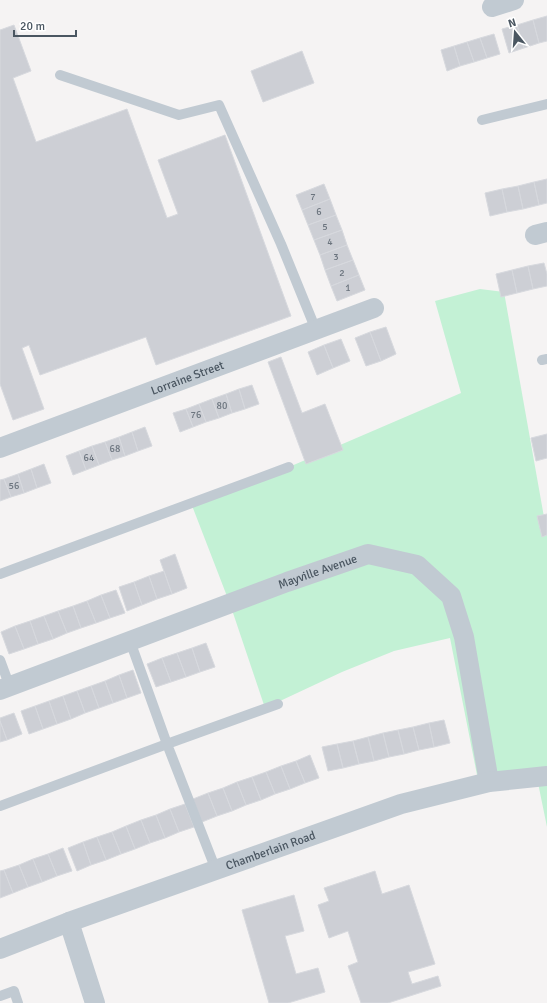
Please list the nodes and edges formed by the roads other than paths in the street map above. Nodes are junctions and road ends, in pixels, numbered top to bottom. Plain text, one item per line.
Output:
1 (514, 0) edge
2 (492, 6) dead end
3 (60, 75) dead end
4 (547, 104) edge
5 (482, 120) dead end
6 (374, 308) dead end
7 (316, 330) junction
8 (0, 448) edge
9 (289, 467) dead end
10 (0, 574) edge
11 (130, 641) junction
12 (0, 660) edge
13 (5, 688) edge
14 (278, 704) dead end
15 (167, 744) junction
16 (547, 776) edge
17 (489, 782) junction
18 (0, 806) edge
19 (216, 870) junction
20 (69, 922) junction
21 (0, 949) edge
22 (0, 996) edge
23 (18, 1003) edge
24 (95, 1003) edge

1 - 2 street
3 - 7 lane
4 - 5 lane
6 - 7 street, Lorraine Street
7 - 8 street, Lorraine Street
9 - 10 lane
11 - 13 street, Mayville Avenue
11 - 15 lane
11 - 17 street, Mayville Avenue
12 - 13 lane
14 - 15 lane
15 - 18 lane
15 - 19 lane
16 - 17 street, Chamberlain Road
17 - 19 street, Chamberlain Road
19 - 20 street, Chamberlain Road
20 - 21 street, Chamberlain Road
20 - 24 street
22 - 23 lane

